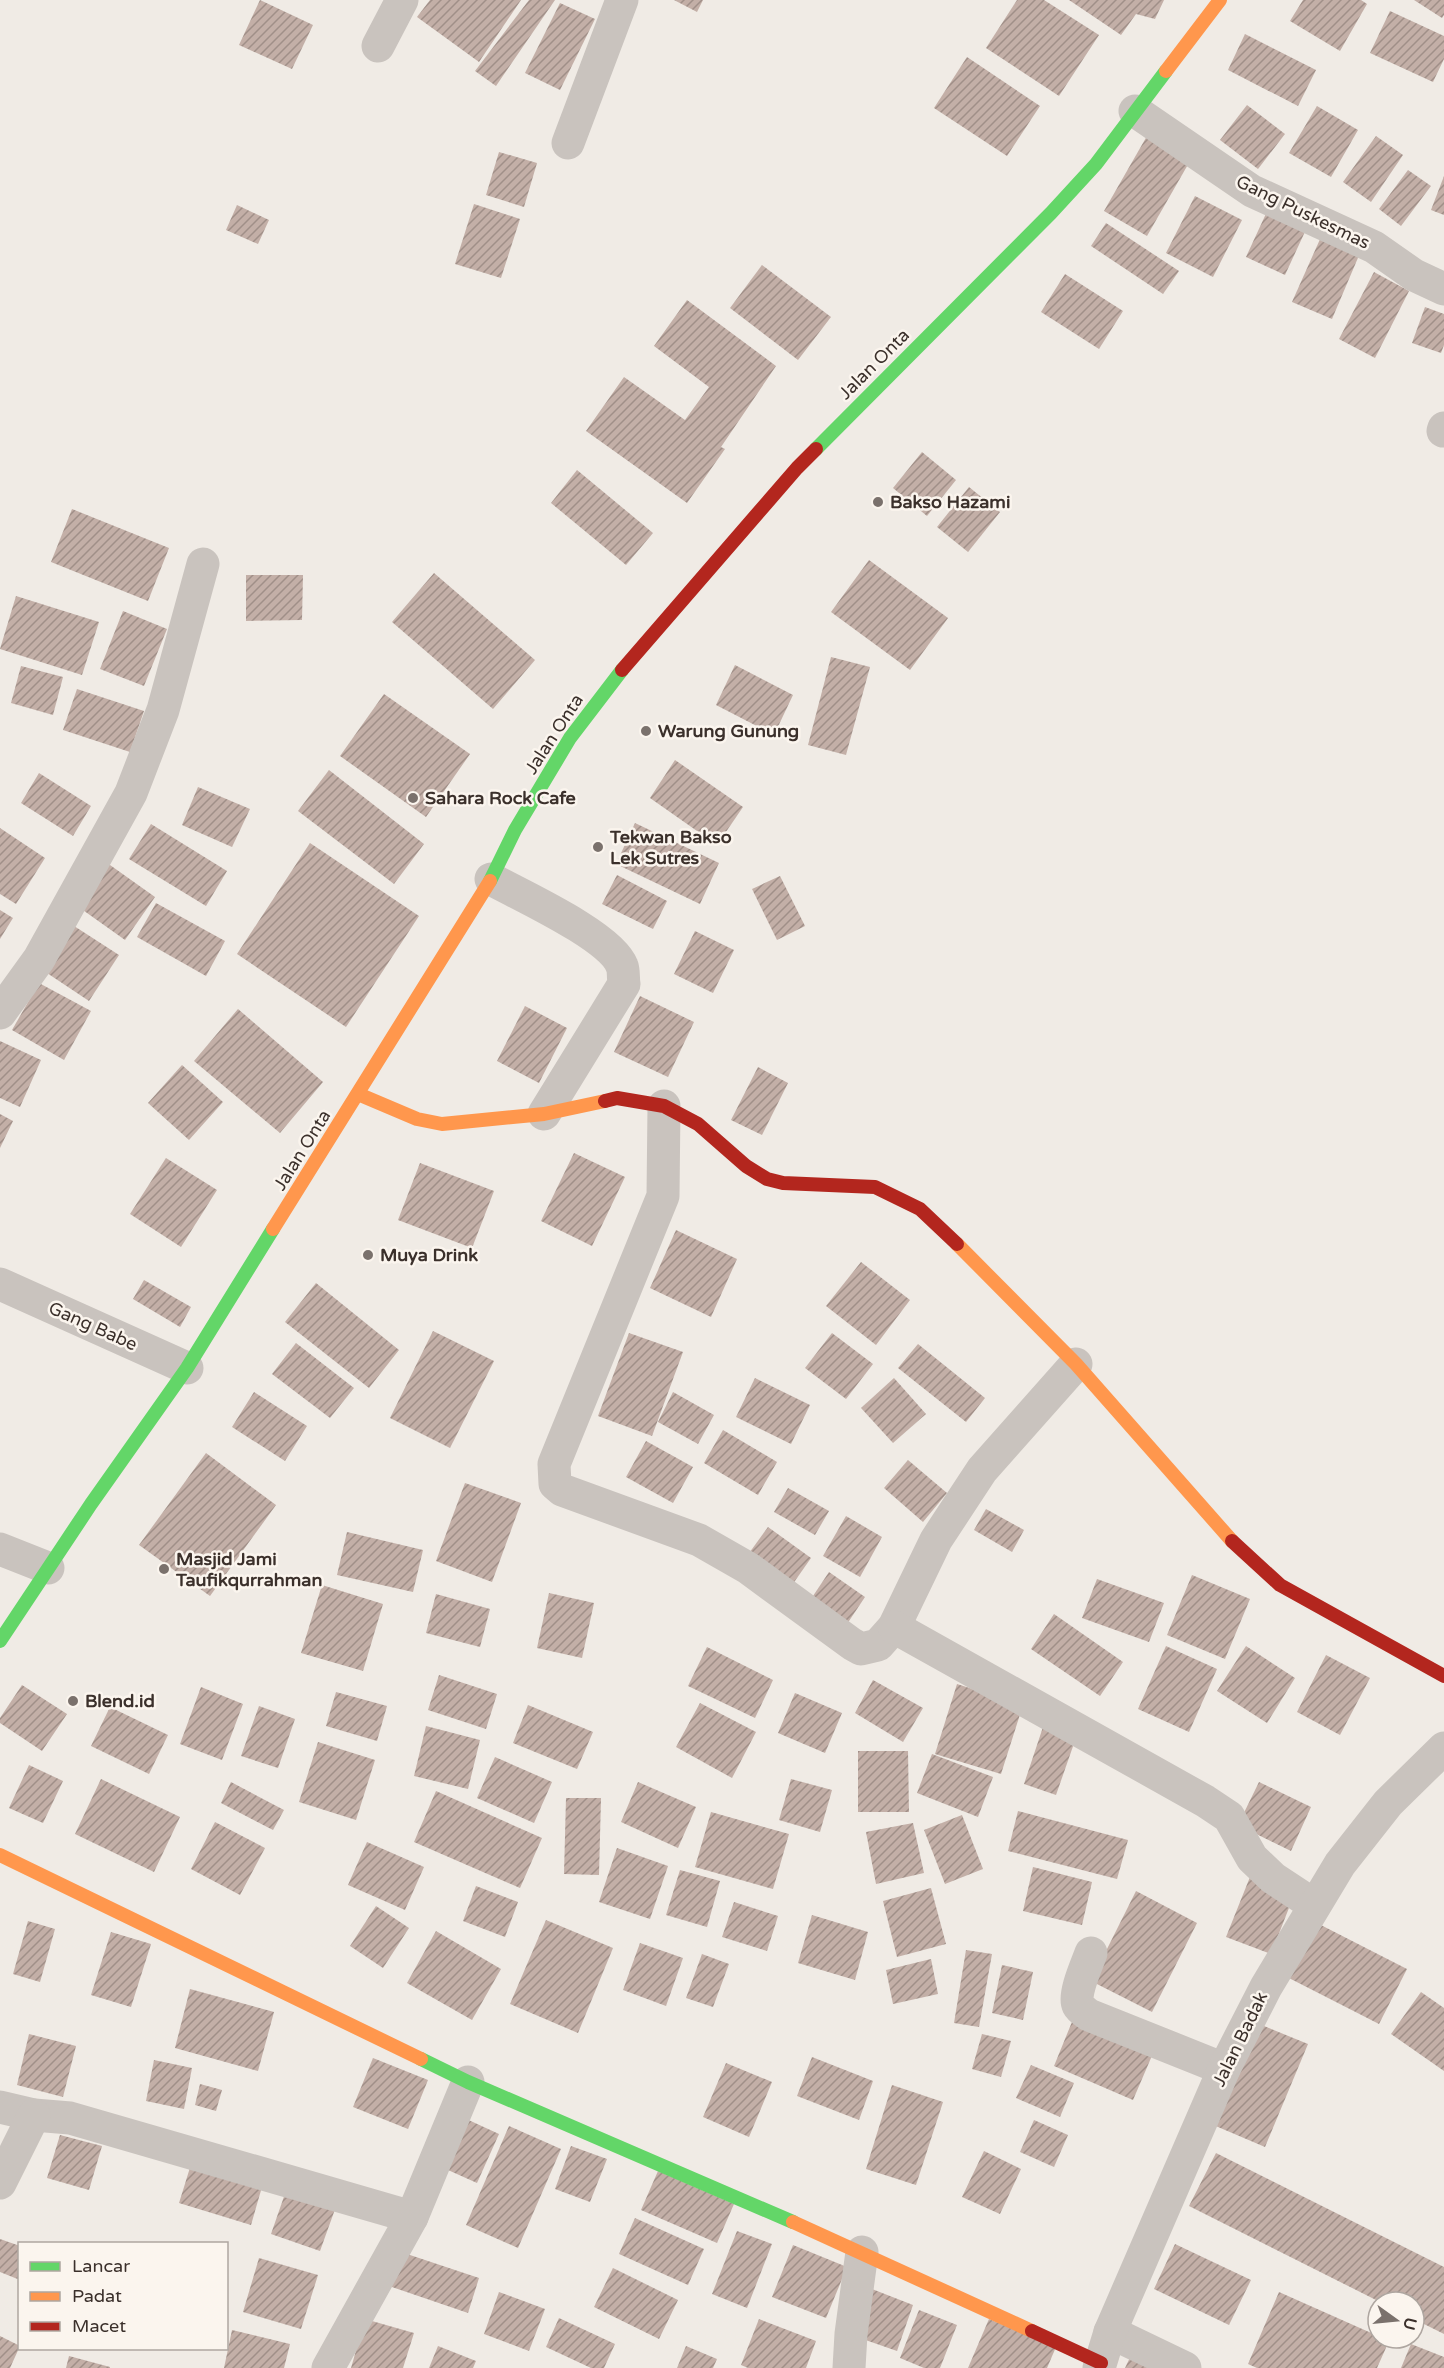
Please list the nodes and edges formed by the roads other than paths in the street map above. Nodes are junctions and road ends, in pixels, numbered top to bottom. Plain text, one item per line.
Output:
1 (402, 0) edge
2 (1220, 0) edge
3 (612, 4) edge
4 (378, 46) dead end
5 (1135, 111) junction
6 (568, 143) dead end
7 (1444, 289) edge
8 (203, 564) dead end
9 (491, 879) junction
10 (0, 1013) edge
11 (358, 1094) junction
12 (664, 1106) junction
13 (544, 1114) junction
14 (0, 1284) edge
15 (1076, 1364) junction
16 (187, 1368) junction
17 (0, 1549) edge
18 (48, 1568) junction
19 (894, 1627) junction
20 (0, 1641) edge
21 (1444, 1676) edge
22 (1444, 1748) edge
23 (0, 1856) edge
24 (1314, 1905) junction
25 (1091, 1953) dead end
26 (1224, 2068) junction
27 (468, 2082) junction
28 (0, 2107) edge
29 (34, 2115) junction
30 (0, 2183) edge
31 (412, 2217) junction
32 (862, 2252) junction
33 (1110, 2332) junction
34 (1100, 2366) edge
35 (328, 2368) edge
36 (849, 2368) edge
37 (1185, 2368) edge

1 - 4 street
2 - 5 street, Jalan Onta
3 - 6 street
5 - 7 street, Gang Puskesmas
5 - 9 street, Jalan Onta
8 - 10 street
9 - 11 street, Jalan Onta
9 - 13 street
11 - 13 street
11 - 16 street, Jalan Onta
12 - 13 street
12 - 15 street
12 - 19 street
14 - 16 street, Gang Babe
15 - 19 street
15 - 21 street
16 - 18 street, Jalan Onta
17 - 18 street
18 - 20 street, Jalan Onta
19 - 24 street
22 - 24 street, Jalan Badak
23 - 27 street
24 - 26 street, Jalan Badak
25 - 26 street
26 - 33 street, Jalan Badak
27 - 31 street
27 - 32 street
28 - 29 street
29 - 30 street
29 - 31 street
31 - 35 street
32 - 34 street
32 - 36 street
33 - 34 street, Jalan Badak
33 - 37 street

